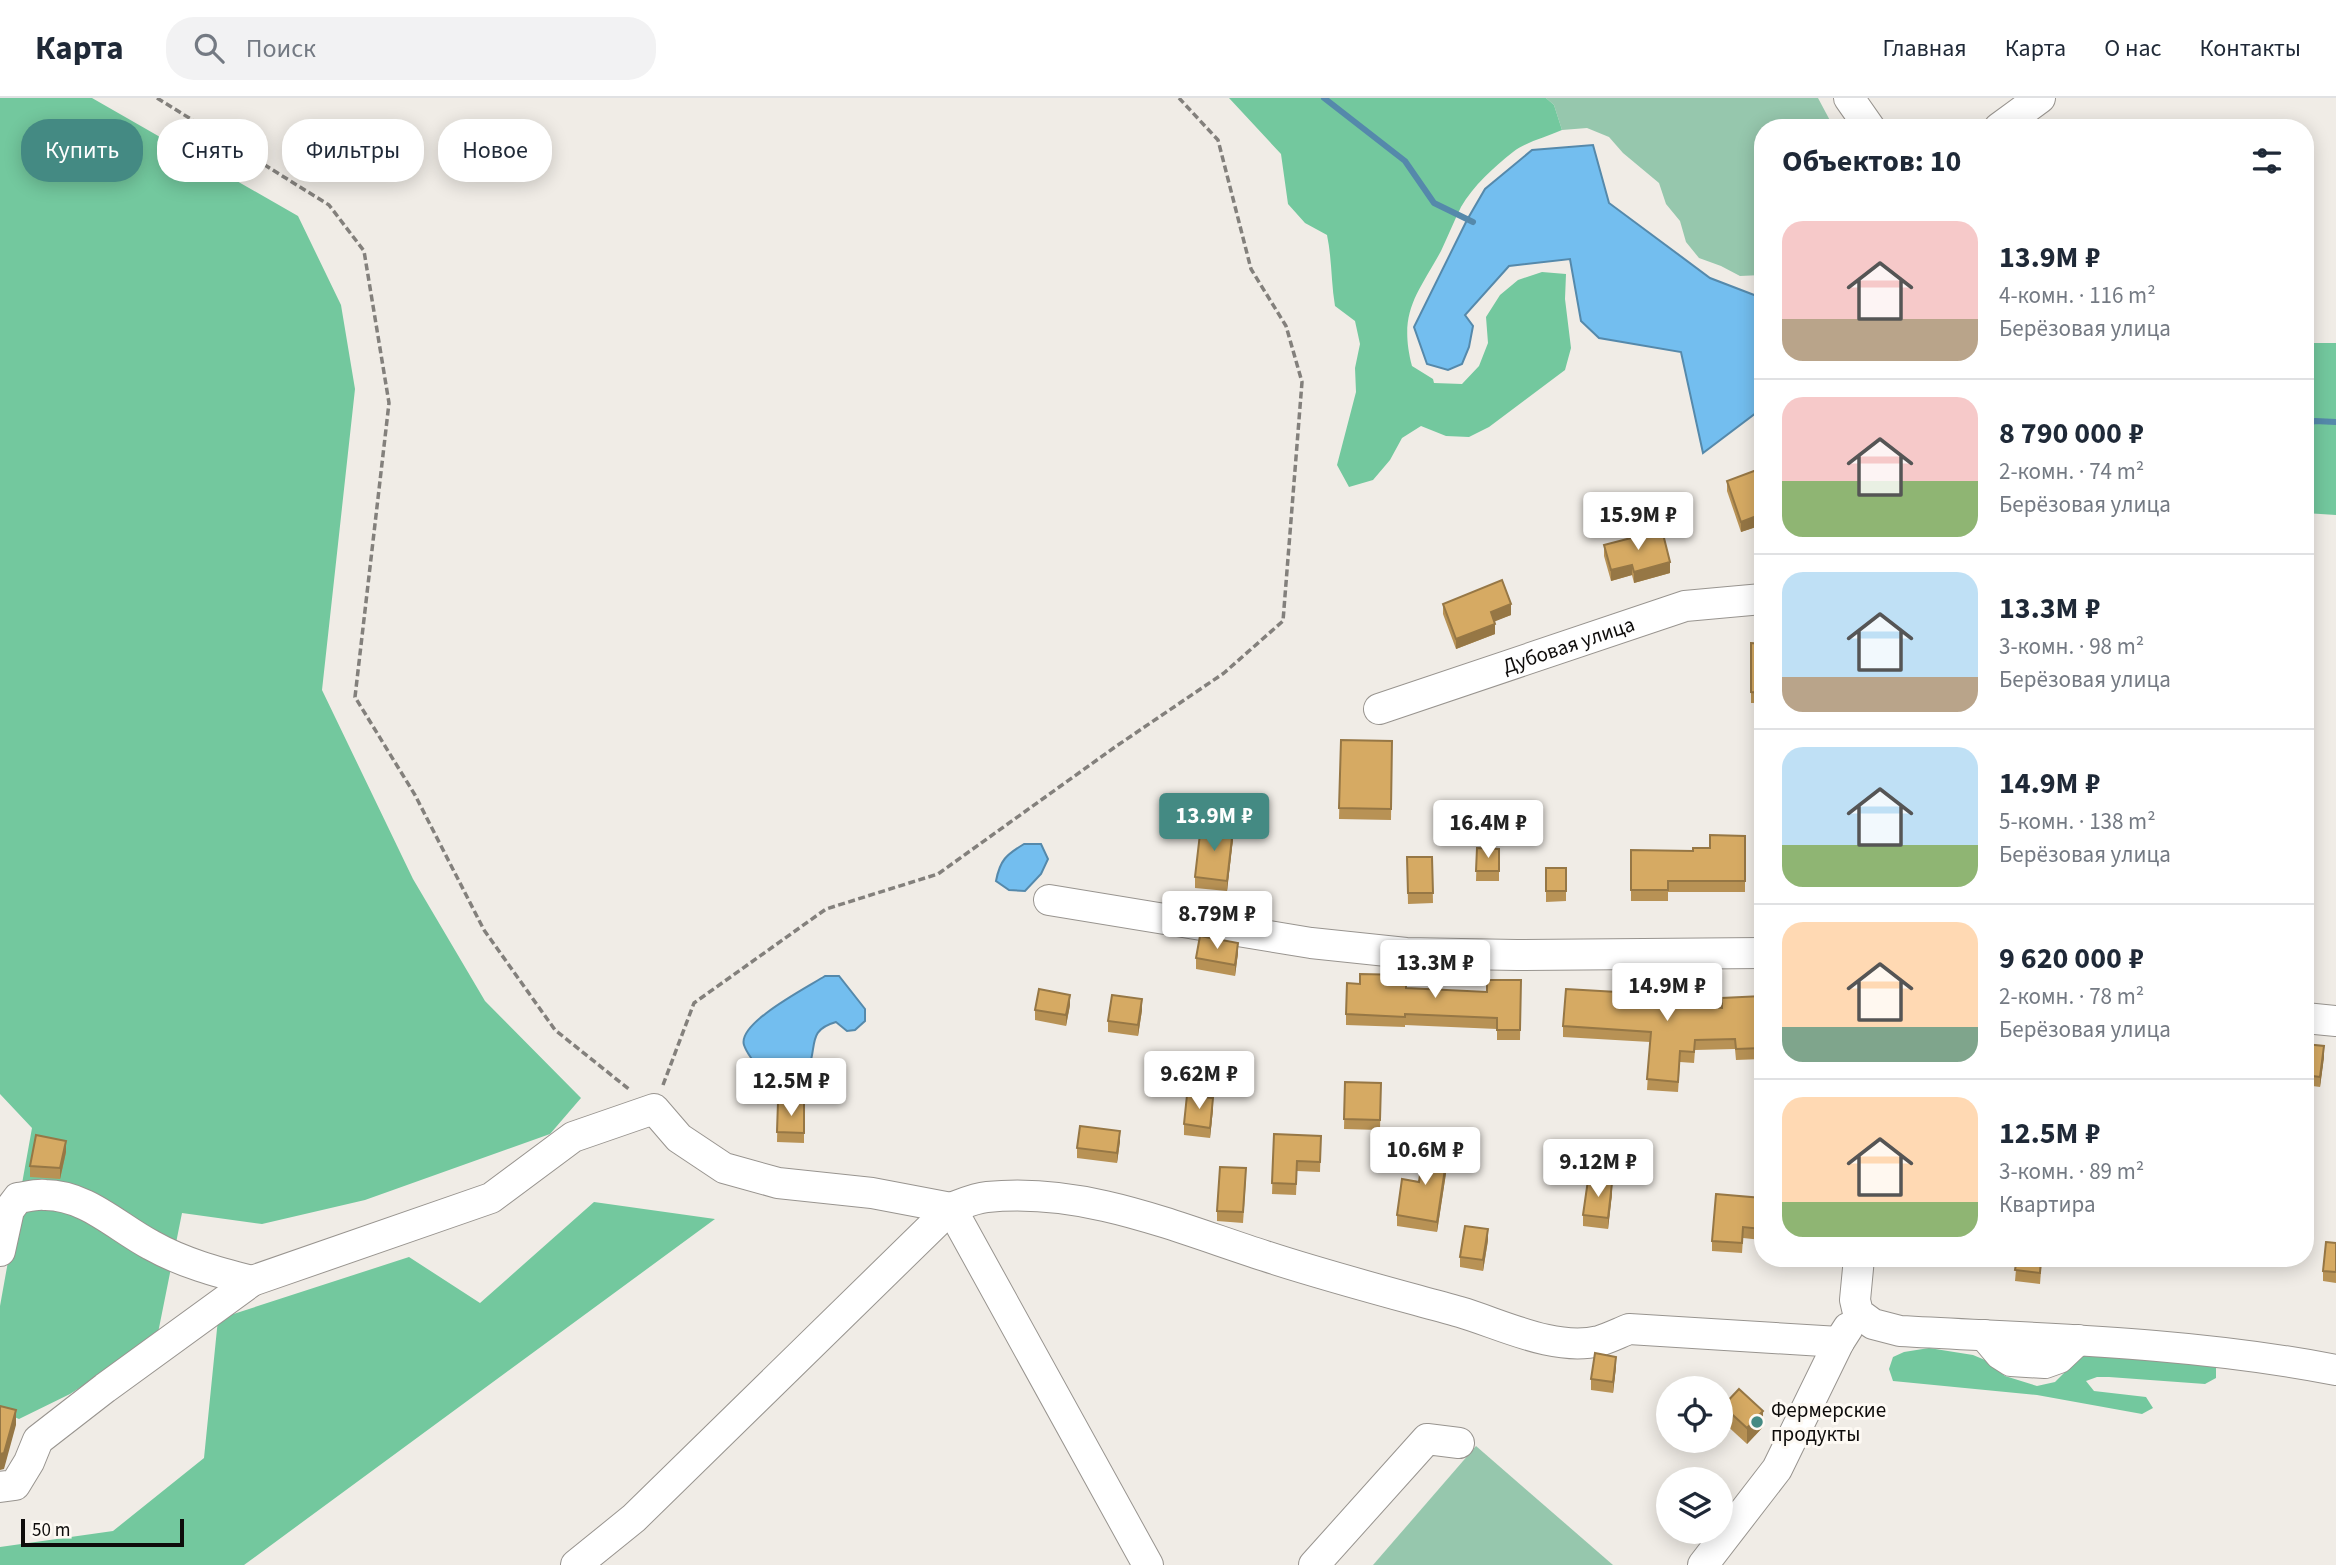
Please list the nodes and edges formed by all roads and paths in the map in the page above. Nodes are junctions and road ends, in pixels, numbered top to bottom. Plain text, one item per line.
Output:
1 (157, 98) edge
2 (1179, 98) edge
3 (1849, 98) edge
4 (2040, 98) edge
5 (1864, 119) edge
6 (2011, 119) edge
7 (1754, 600) edge
8 (1379, 709) dead end
9 (1049, 900) dead end
10 (1754, 953) edge
11 (2314, 1019) edge
12 (2336, 1021) edge
13 (654, 1109) junction
14 (951, 1208) junction
15 (0, 1251) edge
16 (1858, 1267) edge
17 (253, 1281) junction
18 (1858, 1313) junction
19 (1839, 1342) junction
20 (2336, 1370) edge
21 (1459, 1443) dead end
22 (0, 1487) edge
23 (576, 1565) edge
24 (1148, 1565) edge
25 (1314, 1565) edge
26 (1703, 1565) edge

1 - 13 path
2 - 13 path
3 - 5 street
4 - 6 street
7 - 8 street, Дубовая улица
9 - 10 street
11 - 12 street
13 - 14 street
13 - 17 street
14 - 19 street
14 - 23 street
14 - 24 street
15 - 17 street
16 - 18 street
17 - 22 street
18 - 19 street
18 - 20 street
19 - 26 street
21 - 25 street

